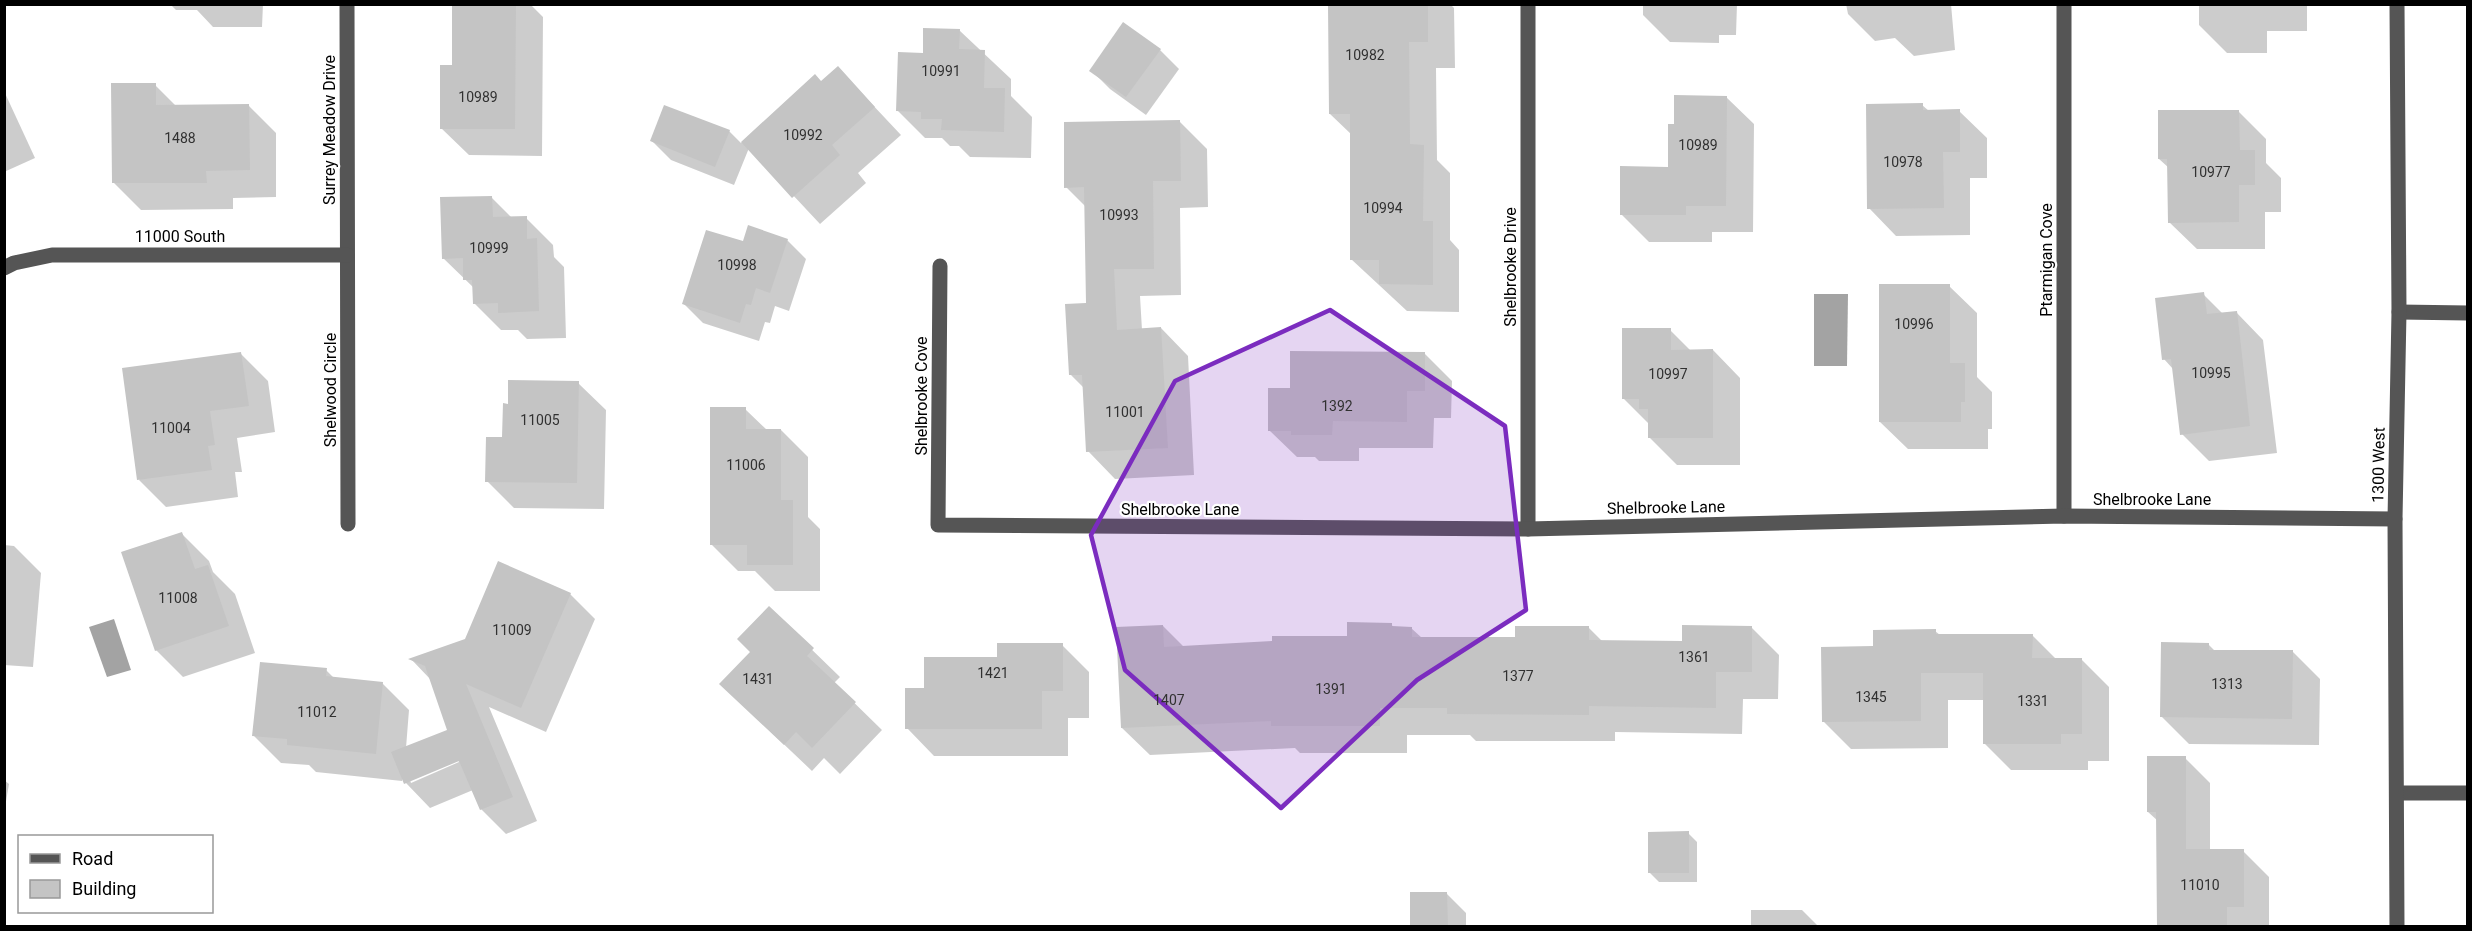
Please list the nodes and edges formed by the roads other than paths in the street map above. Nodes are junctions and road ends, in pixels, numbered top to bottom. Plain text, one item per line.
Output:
1 (347, 4) edge
2 (1528, 4) edge
3 (2064, 4) edge
4 (2397, 4) edge
5 (347, 255) junction
6 (9, 265) edge
7 (940, 266) dead end
8 (2399, 312) junction
9 (2468, 313) edge
10 (2064, 516) junction
11 (2395, 519) junction
12 (348, 524) dead end
13 (938, 525) joint
14 (1528, 529) junction
15 (2468, 793) edge
16 (2397, 794) junction
17 (2397, 927) edge

1 - 5 street, Surrey Meadow Drive
2 - 14 street, Shelbrooke Drive
3 - 10 street, Ptarmigan Cove
4 - 8 street, 1300 West
5 - 6 street, 11000 South
5 - 12 street, Shelwood Circle
7 - 13 street, Shelbrooke Cove
8 - 9 street
8 - 11 street, 1300 West
10 - 11 street, Shelbrooke Lane
10 - 14 street, Shelbrooke Lane
11 - 16 street, 1300 West
13 - 14 street, Shelbrooke Lane
15 - 16 street
16 - 17 street, 1300 West

